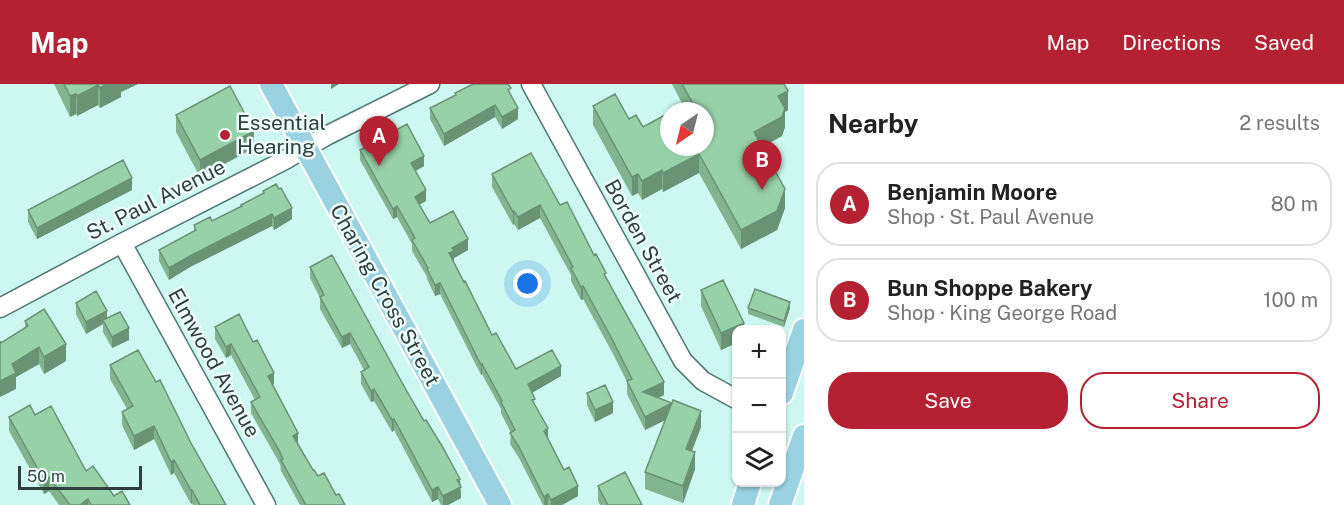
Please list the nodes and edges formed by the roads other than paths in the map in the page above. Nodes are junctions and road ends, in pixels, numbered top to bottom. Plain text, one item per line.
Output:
1 (271, 84) edge
2 (430, 84) edge
3 (531, 84) edge
4 (306, 148) junction
5 (122, 243) junction
6 (0, 308) edge
7 (804, 332) edge
8 (786, 382) edge
9 (732, 397) edge
10 (804, 436) edge
11 (749, 487) edge
12 (266, 505) edge
13 (500, 505) edge
14 (742, 505) edge
15 (780, 505) edge

1 - 4 main road, Charing Cross Street
2 - 4 street, St. Paul Avenue
3 - 9 street, Borden Street
4 - 5 street, St. Paul Avenue
4 - 13 main road, Charing Cross Street
5 - 6 street, St. Paul Avenue
5 - 12 street, Elmwood Avenue
7 - 8 main road
10 - 15 main road
11 - 14 main road

